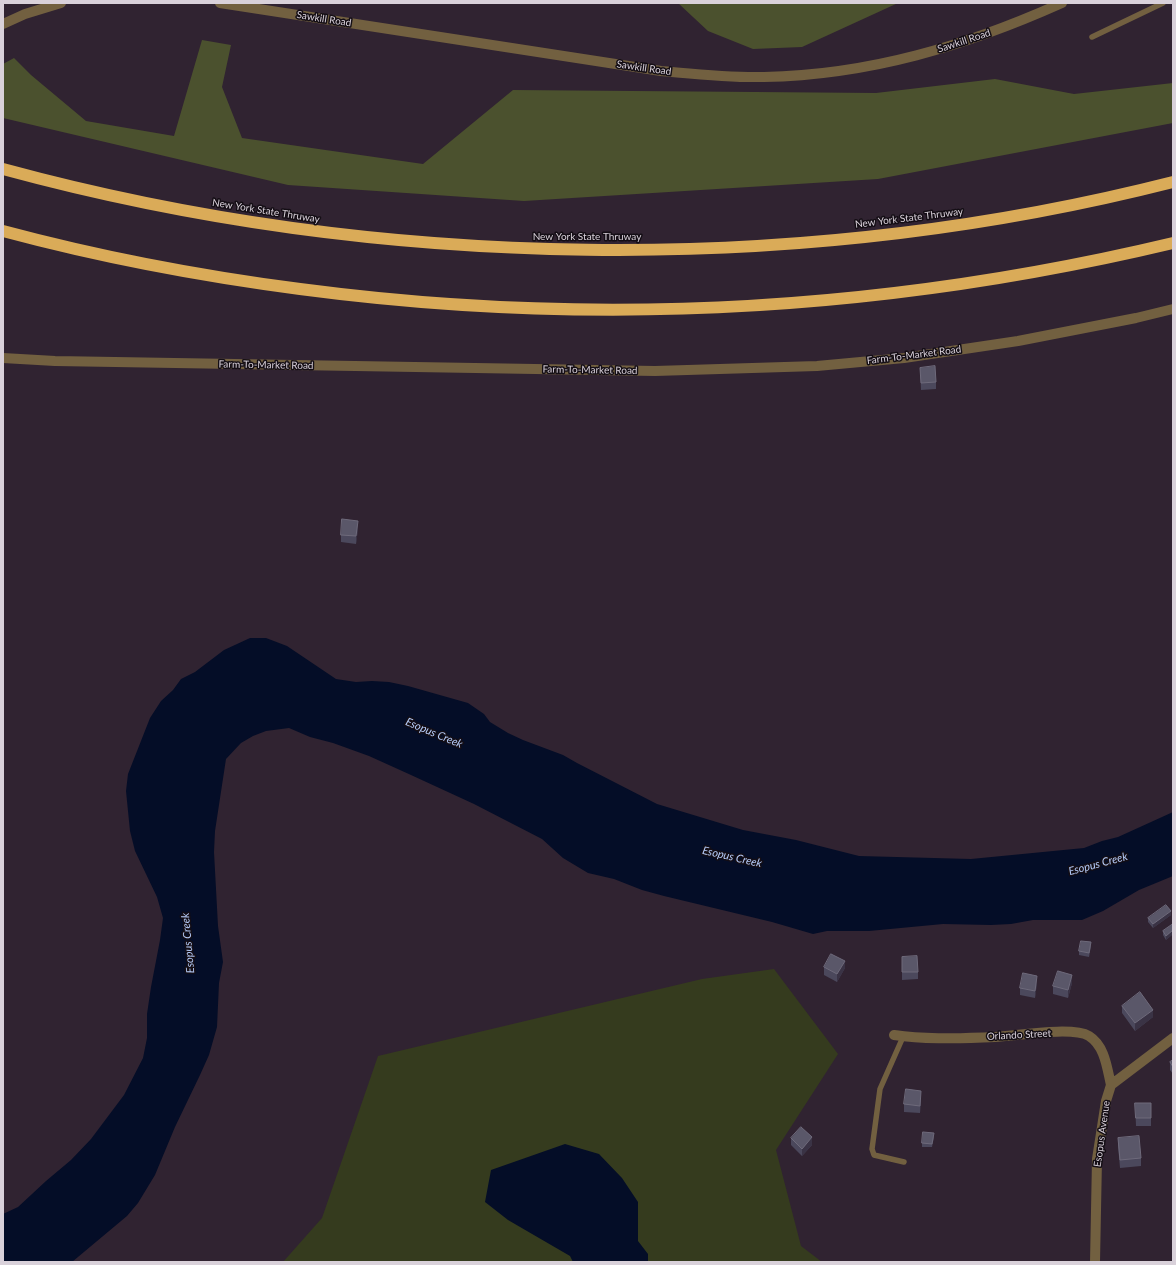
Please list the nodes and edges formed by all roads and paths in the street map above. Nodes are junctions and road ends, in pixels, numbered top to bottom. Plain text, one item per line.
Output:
1 (61, 3) edge
2 (220, 3) edge
3 (1062, 3) edge
4 (1163, 3) edge
5 (3, 24) edge
6 (1092, 37) dead end
7 (3, 169) edge
8 (1173, 182) edge
9 (3, 231) edge
10 (1173, 243) edge
11 (1173, 309) edge
12 (3, 358) edge
13 (899, 1036) joint
14 (1173, 1038) edge
15 (1111, 1085) junction
16 (904, 1162) dead end
17 (1095, 1262) edge

1 - 5 street
2 - 3 street, Sawkill Road
4 - 6 lane
7 - 8 highway, New York State Thruway
9 - 10 highway
11 - 12 street, Farm-To-Market Road
13 - 15 street, Orlando Street
13 - 16 lane
14 - 15 street
15 - 17 street, Esopus Avenue

